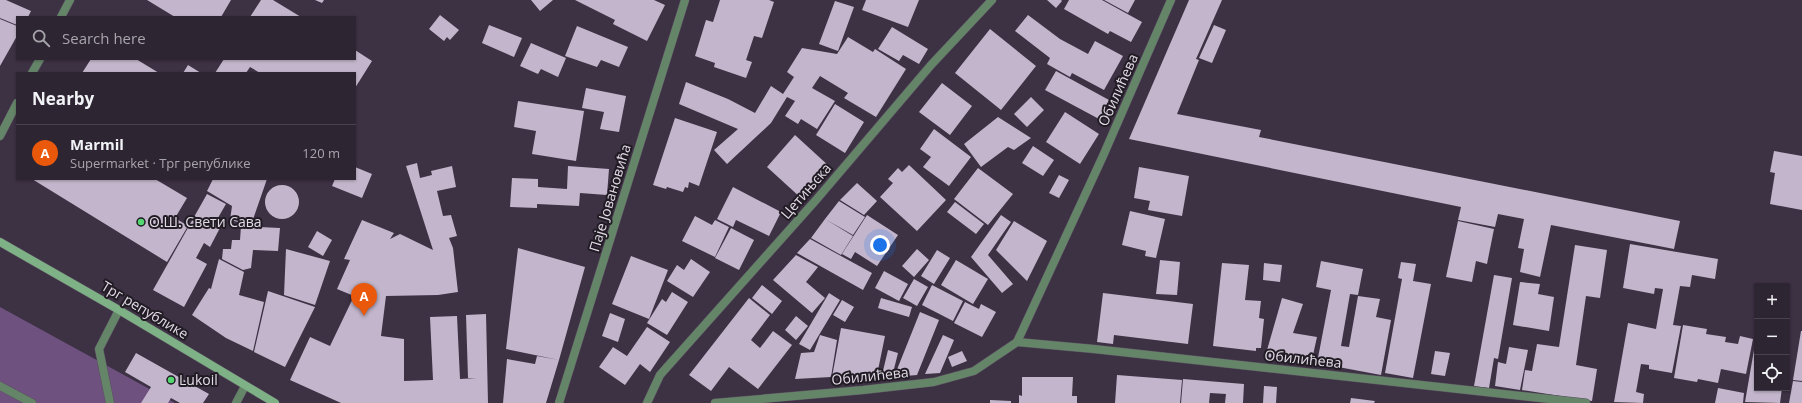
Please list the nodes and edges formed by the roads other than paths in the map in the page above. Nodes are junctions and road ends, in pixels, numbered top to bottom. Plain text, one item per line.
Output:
1 (70, 0) edge
2 (685, 0) edge
3 (992, 0) edge
4 (1171, 0) edge
5 (62, 16) edge
6 (39, 60) edge
7 (33, 72) edge
8 (16, 105) edge
9 (0, 136) edge
10 (0, 242) edge
11 (120, 310) junction
12 (1016, 342) junction
13 (0, 386) edge
14 (245, 386) junction
15 (32, 403) edge
16 (110, 403) edge
17 (236, 403) edge
18 (275, 403) edge
19 (559, 403) edge
20 (647, 403) edge
21 (715, 403) edge
22 (1586, 403) edge

1 - 5 street
2 - 19 street, Паје Јовановића
3 - 20 street, Цетињска
4 - 12 street, Обилићева
6 - 7 street
8 - 9 street
10 - 11 street, Трг републике
11 - 14 street, Трг републике
11 - 16 street
12 - 21 street, Обилићева
12 - 22 street, Обилићева
13 - 15 street
14 - 17 street
14 - 18 street, Трг републике

